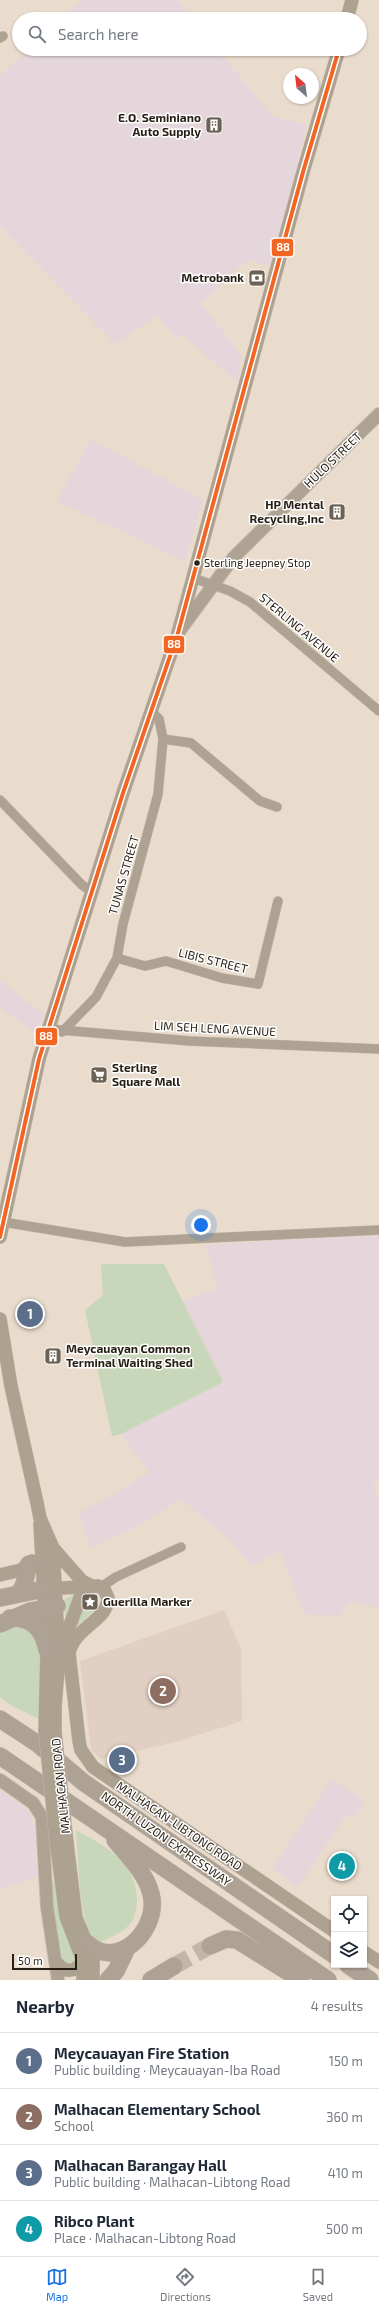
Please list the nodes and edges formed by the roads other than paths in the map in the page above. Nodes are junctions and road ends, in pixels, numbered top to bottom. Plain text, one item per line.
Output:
1 (352, 0) edge
2 (349, 12) edge
3 (337, 56) edge
4 (379, 414) edge
5 (193, 578) junction
6 (212, 584) junction
7 (178, 633) junction
8 (151, 711) junction
9 (379, 711) edge
10 (163, 739) junction
11 (0, 800) edge
12 (277, 807) dead end
13 (92, 892) junction
14 (278, 901) dead end
15 (117, 958) junction
16 (49, 1029) junction
17 (62, 1032) junction
18 (379, 1050) edge
19 (3, 1222) junction
20 (379, 1230) edge
21 (0, 1237) edge
22 (0, 1319) edge
23 (181, 1547) dead end
24 (47, 1548) junction
25 (17, 1572) edge
26 (97, 1586) junction
27 (50, 1589) junction
28 (18, 1594) junction
29 (0, 1598) edge
30 (51, 1606) junction
31 (5, 1621) edge
32 (53, 1654) junction
33 (0, 1707) edge
34 (0, 1719) edge
35 (46, 1735) junction
36 (0, 1756) edge
37 (0, 1780) edge
38 (101, 1823) junction
39 (62, 1842) junction
40 (331, 1930) edge
41 (87, 1943) junction
42 (210, 1946) tunnel mouth
43 (331, 1953) edge
44 (124, 1954) junction
45 (367, 1954) edge
46 (83, 1961) junction
47 (56, 1962) junction
48 (379, 1962) edge
49 (174, 1966) tunnel mouth
50 (352, 1968) edge
51 (58, 1980) edge
52 (83, 1980) edge
53 (93, 1980) edge
54 (108, 1980) edge
55 (118, 1980) edge
56 (151, 1980) edge
57 (301, 1980) edge
58 (328, 1980) edge
59 (370, 1980) edge

1 - 2 main road
3 - 5 main road
4 - 6 street, HULO STREET
5 - 6 street, STERLING AVENUE
5 - 7 main road
6 - 7 street, HULO STREET
6 - 9 street, STERLING AVENUE
7 - 8 main road
8 - 10 street, TUNAS STREET
8 - 13 main road
10 - 12 street
10 - 15 street, TUNAS STREET
11 - 13 street
13 - 16 main road
14 - 15 street, LIBIS STREET
15 - 17 street, TUNAS STREET
16 - 17 street, LIM SEH LENG AVENUE
16 - 19 main road
17 - 18 street, LIM SEH LENG AVENUE
19 - 20 street
19 - 21 main road
22 - 24 main road, MALHACAN ROAD
23 - 26 street
24 - 25 main road
24 - 26 main road
24 - 27 main road, MALHACAN ROAD
25 - 27 main road
25 - 28 highway
26 - 27 main road
26 - 32 main road
26 - 40 main road, MALHACAN-LIBTONG ROAD
27 - 28 highway
27 - 30 main road, MALHACAN ROAD
28 - 29 highway
30 - 31 highway
30 - 32 main road, MALHACAN ROAD
31 - 32 highway
32 - 35 main road, MALHACAN ROAD
33 - 35 highway
34 - 35 highway, NORTH LUZON EXPRESSWAY
35 - 39 main road, MALHACAN ROAD, bridge
35 - 43 highway, NORTH LUZON EXPRESSWAY
36 - 38 highway, NORTH LUZON EXPRESSWAY
37 - 47 street
38 - 44 highway
38 - 58 highway, NORTH LUZON EXPRESSWAY
39 - 41 main road, MALHACAN ROAD
39 - 46 main road, MALHACAN ROAD
41 - 44 highway
41 - 53 main road, MALHACAN ROAD
42 - 57 highway
44 - 54 highway
44 - 55 highway
45 - 48 main road
46 - 47 main road
46 - 52 main road, MALHACAN ROAD
47 - 51 street
49 - 56 highway
50 - 59 highway

